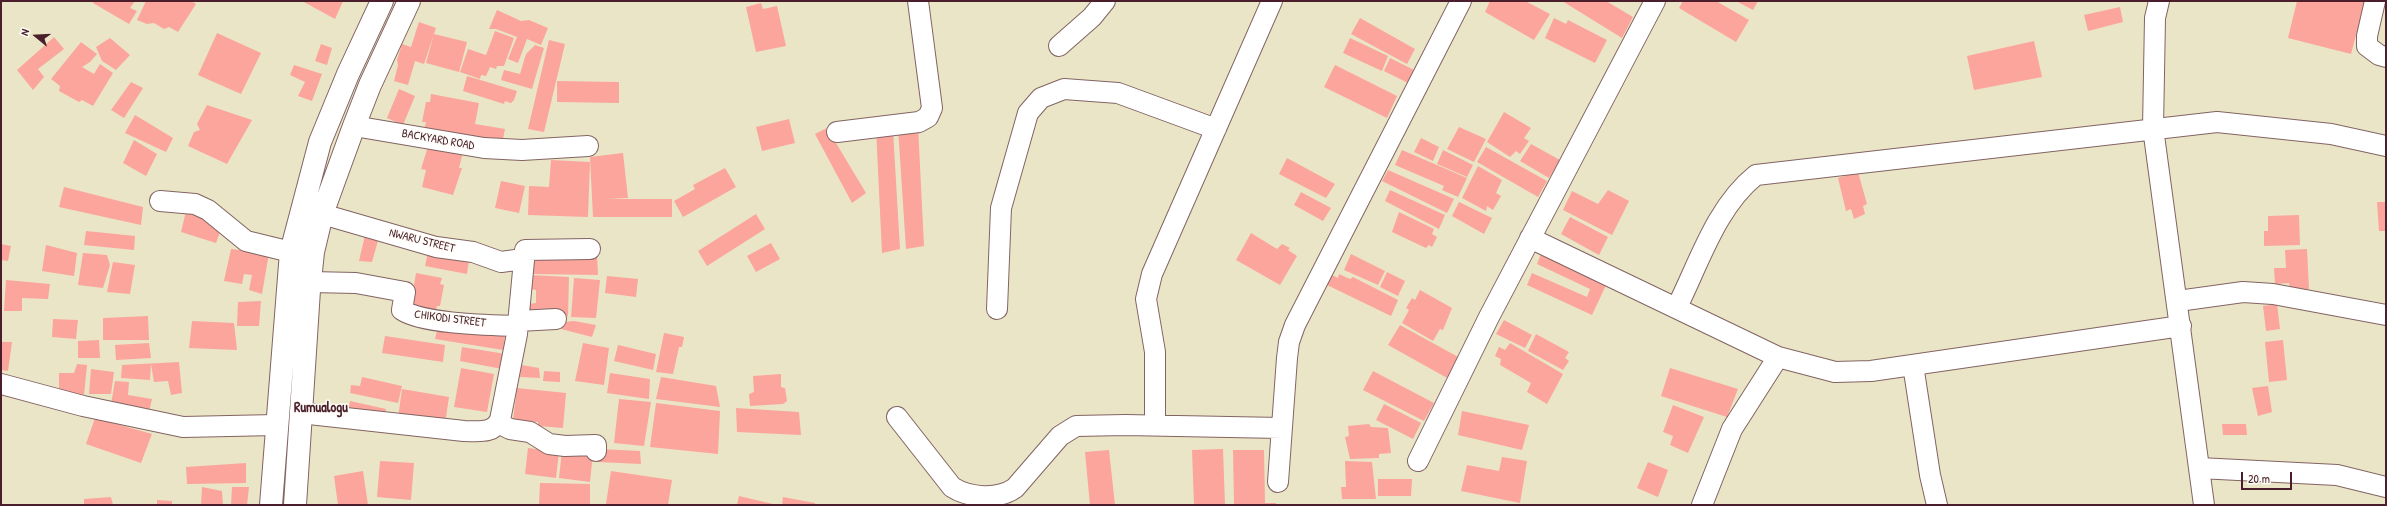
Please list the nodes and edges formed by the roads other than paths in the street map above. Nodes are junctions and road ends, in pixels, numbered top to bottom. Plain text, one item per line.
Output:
1 (382, 1) edge
2 (409, 1) edge
3 (918, 1) edge
4 (1105, 1) edge
5 (1272, 1) edge
6 (1461, 1) edge
7 (1656, 1) edge
8 (2159, 1) edge
9 (2375, 1) edge
10 (1059, 46) dead end
11 (2386, 57) edge
12 (354, 126) junction
13 (2153, 128) junction
14 (1216, 129) junction
15 (837, 132) dead end
16 (320, 142) junction
17 (588, 146) dead end
18 (2386, 146) edge
19 (346, 150) junction
20 (160, 201) dead end
21 (322, 214) junction
22 (1530, 238) junction
23 (590, 249) dead end
24 (291, 252) junction
25 (523, 259) junction
26 (310, 282) junction
27 (2178, 301) junction
28 (1677, 307) junction
29 (998, 309) dead end
30 (2386, 315) edge
31 (556, 319) dead end
32 (518, 324) junction
33 (2181, 326) junction
34 (1778, 357) junction
35 (1913, 365) junction
36 (1, 384) edge
37 (300, 413) junction
38 (897, 417) dead end
39 (498, 423) junction
40 (276, 425) junction
41 (1155, 425) junction
42 (1282, 428) junction
43 (596, 451) dead end
44 (1418, 461) dead end
45 (2199, 468) junction
46 (1278, 482) dead end
47 (2386, 487) edge
48 (964, 500) edge
49 (271, 505) edge
50 (295, 505) edge
51 (1702, 505) edge
52 (1937, 505) edge
53 (2204, 505) edge

1 - 16 main road
2 - 12 main road
3 - 15 street
4 - 10 street
5 - 14 street
6 - 42 street
7 - 22 street
8 - 13 street
9 - 11 street
12 - 17 street, BACKYARD ROAD
12 - 19 main road
13 - 18 street
13 - 27 street
13 - 28 street
14 - 29 street
14 - 41 street
16 - 19 street
16 - 24 main road
19 - 21 main road
20 - 24 street
21 - 25 street, NWARU STREET
21 - 26 main road
22 - 28 street
22 - 44 street
23 - 25 street
24 - 40 main road
25 - 32 street
26 - 32 street, CHIKODI STREET
26 - 37 main road
27 - 30 street
27 - 33 street
28 - 34 street
31 - 32 street
32 - 39 street
33 - 35 street
33 - 45 street
34 - 35 street
34 - 51 street
35 - 52 street
36 - 40 street
37 - 39 street
37 - 50 main road
38 - 48 street
39 - 43 street
40 - 49 main road
41 - 42 street
41 - 48 street
42 - 46 street
45 - 47 street
45 - 53 street

